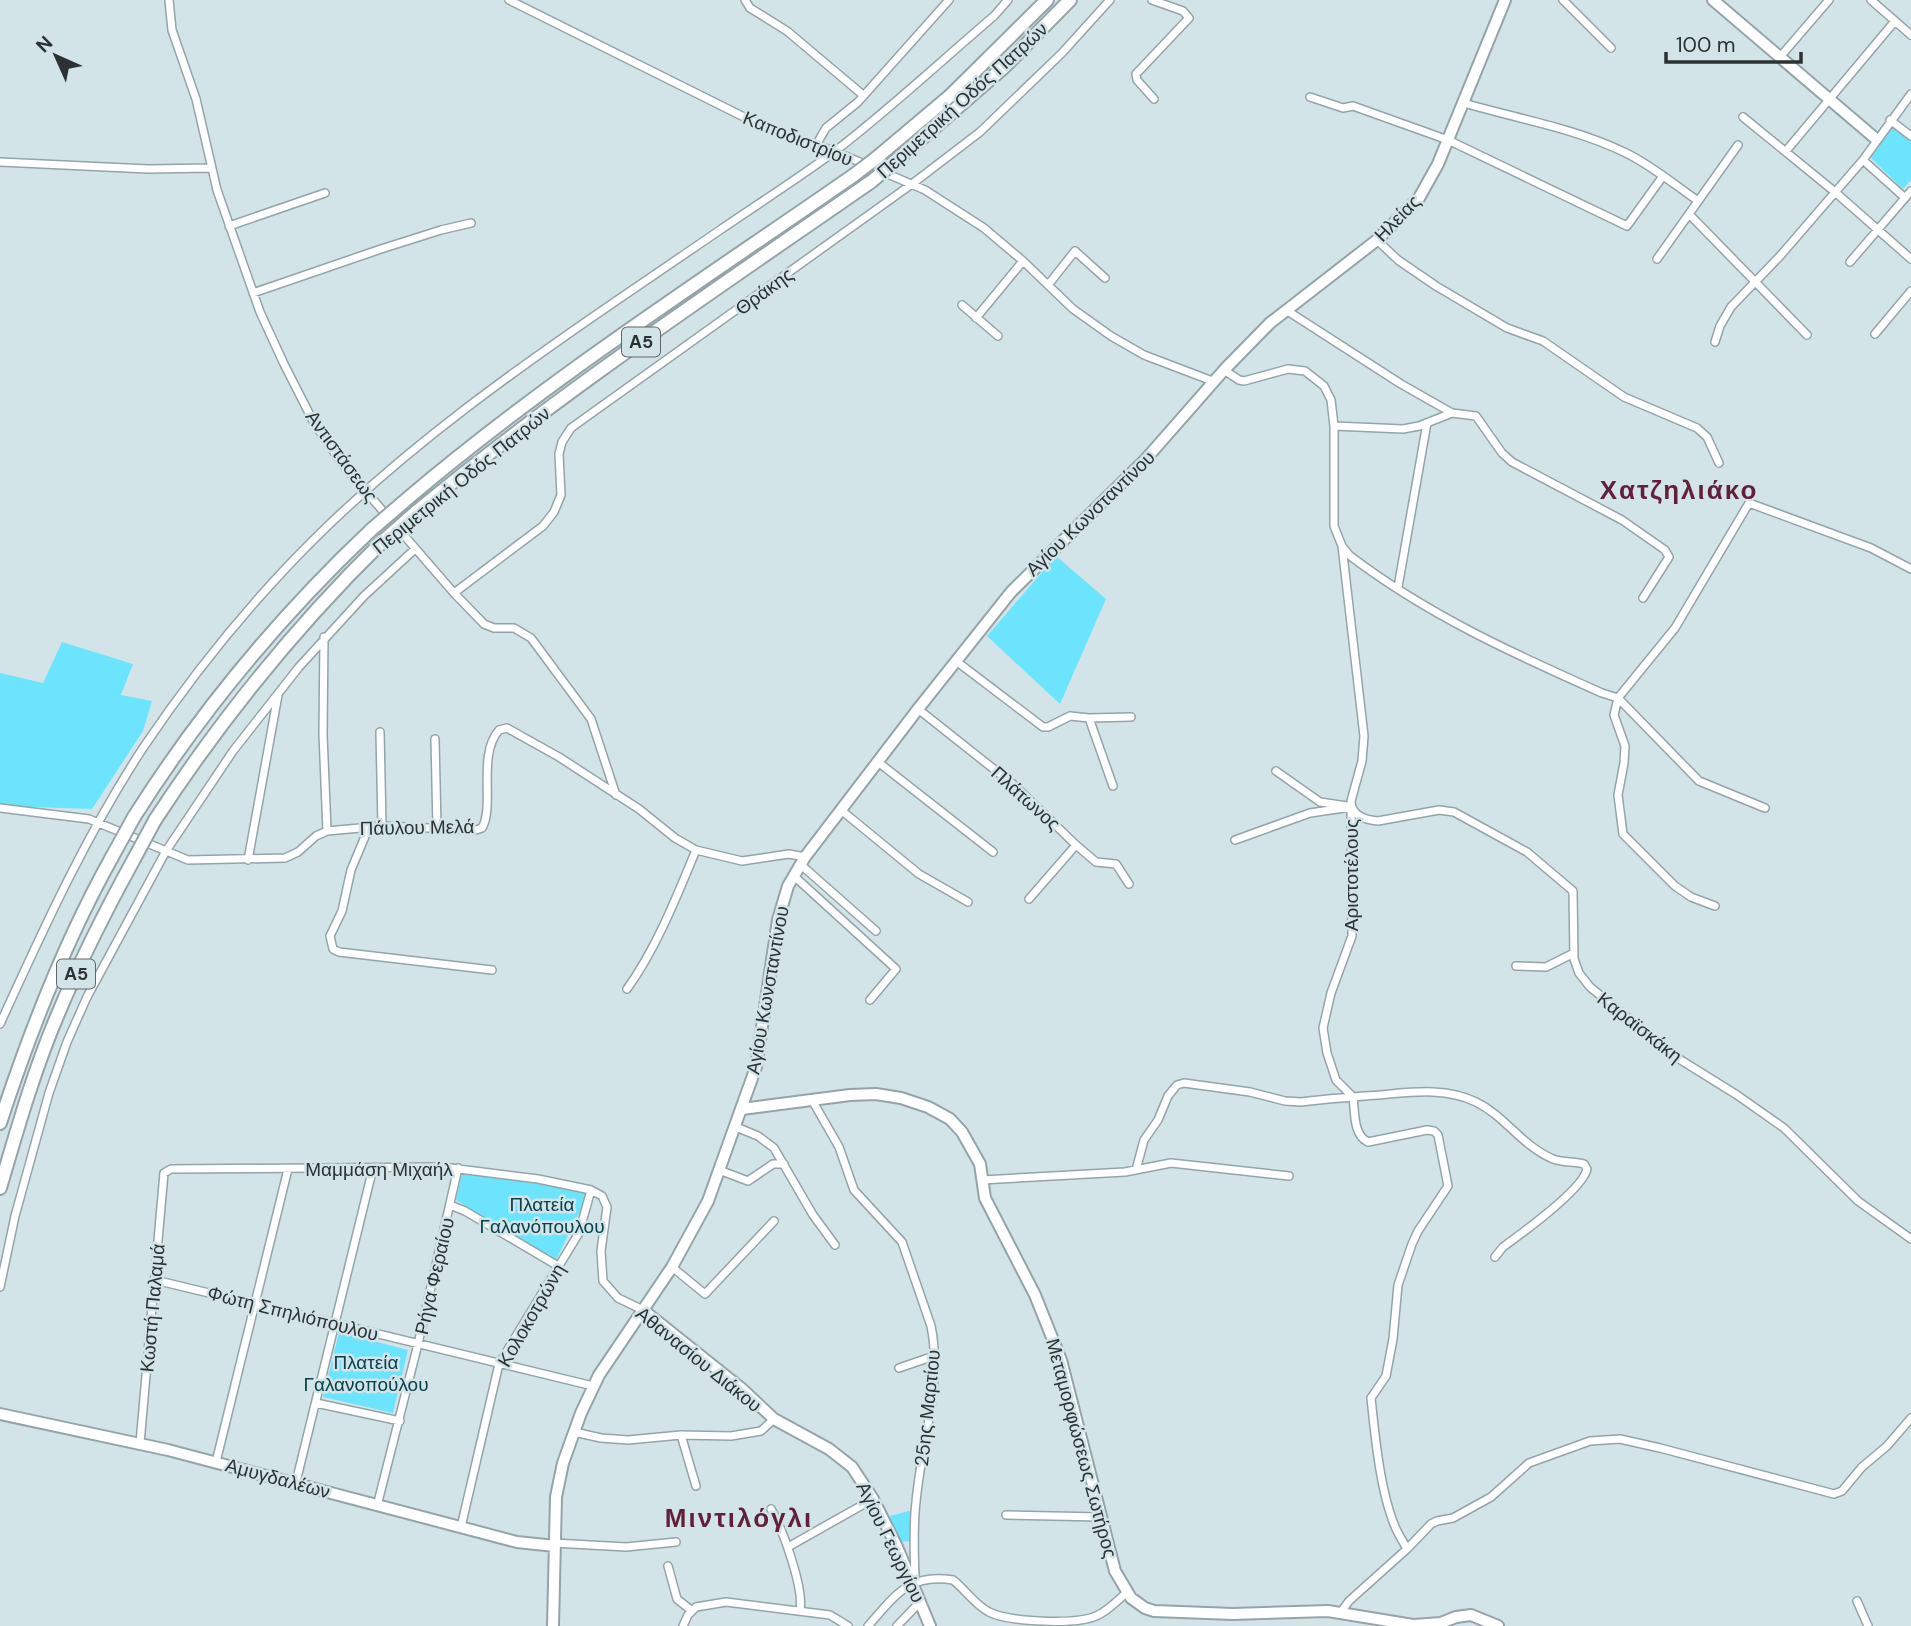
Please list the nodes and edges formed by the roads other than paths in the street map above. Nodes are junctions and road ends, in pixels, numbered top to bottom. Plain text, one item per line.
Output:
1 (169, 0) edge
2 (509, 0) edge
3 (745, 0) edge
4 (949, 0) edge
5 (1008, 0) edge
6 (1047, 0) edge
7 (1070, 0) edge
8 (1110, 0) edge
9 (1152, 0) edge
10 (1505, 0) edge
11 (1563, 0) edge
12 (1713, 0) edge
13 (1829, 0) edge
14 (1871, 0) edge
15 (1895, 21) junction
16 (1911, 35) edge
17 (1611, 48) dead end
18 (1780, 57) junction
19 (1911, 94) edge
20 (863, 95) junction
21 (1310, 97) dead end
22 (1829, 98) junction
23 (1154, 99) dead end
24 (1464, 103) junction
25 (1743, 117) dead end
26 (1890, 120) junction
27 (1911, 136) edge
28 (1876, 139) junction
29 (1448, 140) junction
30 (816, 145) junction
31 (1738, 145) dead end
32 (1786, 151) junction
33 (834, 152) junction
34 (1863, 160) junction
35 (0, 162) edge
36 (211, 169) junction
37 (1663, 176) junction
38 (912, 184) junction
39 (1835, 192) junction
40 (325, 193) dead end
41 (1908, 194) edge
42 (1698, 201) junction
43 (1689, 214) junction
44 (471, 223) dead end
45 (229, 226) junction
46 (1877, 230) junction
47 (1377, 240) junction
48 (1657, 259) dead end
49 (1911, 259) edge
50 (1023, 261) junction
51 (1850, 262) dead end
52 (1105, 278) dead end
53 (1755, 281) junction
54 (1048, 285) junction
55 (1911, 291) edge
56 (253, 293) junction
57 (962, 305) dead end
58 (1286, 310) junction
59 (976, 318) junction
60 (1875, 334) dead end
61 (1807, 335) dead end
62 (998, 336) dead end
63 (1715, 342) dead end
64 (1224, 370) junction
65 (1215, 382) junction
66 (1452, 413) junction
67 (1427, 423) junction
68 (1334, 426) junction
69 (1718, 463) dead end
70 (364, 491) junction
71 (1342, 546) junction
72 (415, 549) junction
73 (1911, 569) edge
74 (1398, 587) junction
75 (454, 593) junction
76 (1643, 598) dead end
77 (324, 637) junction
78 (956, 661) junction
79 (278, 693) junction
80 (1618, 698) junction
81 (918, 709) junction
82 (1131, 717) dead end
83 (1089, 718) junction
84 (380, 732) dead end
85 (435, 739) dead end
86 (878, 762) junction
87 (1276, 771) dead end
88 (1113, 786) dead end
89 (616, 794) junction
90 (1351, 807) junction
91 (0, 808) edge
92 (1765, 808) dead end
93 (841, 810) junction
94 (99, 821) junction
95 (382, 826) junction
96 (369, 827) junction
97 (438, 828) junction
98 (327, 831) junction
99 (1235, 840) dead end
100 (1076, 845) junction
101 (696, 850) junction
102 (166, 851) junction
103 (993, 852) dead end
104 (248, 860) junction
105 (803, 861) junction
106 (794, 876) junction
107 (1129, 884) dead end
108 (1029, 899) dead end
109 (968, 902) dead end
110 (1715, 906) dead end
111 (876, 931) dead end
112 (1574, 954) junction
113 (1516, 966) dead end
114 (492, 970) dead end
115 (627, 989) dead end
116 (870, 1000) dead end
117 (0, 1024) edge
118 (1353, 1097) junction
119 (812, 1100) junction
120 (742, 1109) junction
121 (0, 1123) edge
122 (736, 1127) junction
123 (784, 1164) junction
124 (373, 1168) junction
125 (458, 1168) junction
126 (288, 1169) junction
127 (719, 1170) junction
128 (1136, 1170) junction
129 (164, 1173) joint
130 (1289, 1176) dead end
131 (982, 1180) junction
132 (0, 1188) edge
133 (591, 1190) junction
134 (450, 1205) junction
135 (774, 1221) dead end
136 (1911, 1239) edge
137 (835, 1245) dead end
138 (1495, 1257) dead end
139 (558, 1266) junction
140 (672, 1267) junction
141 (155, 1280) junction
142 (0, 1287) edge
143 (255, 1303) junction
144 (643, 1310) junction
145 (336, 1323) junction
146 (418, 1344) junction
147 (934, 1356) junction
148 (499, 1364) junction
149 (899, 1368) dead end
150 (593, 1386) junction
151 (316, 1403) junction
152 (0, 1414) edge
153 (1911, 1418) edge
154 (774, 1419) junction
155 (400, 1421) junction
156 (574, 1432) junction
157 (681, 1435) junction
158 (140, 1443) junction
159 (216, 1462) junction
160 (296, 1482) junction
161 (696, 1486) dead end
162 (873, 1499) junction
163 (377, 1506) junction
164 (771, 1509) dead end
165 (1006, 1515) dead end
166 (1101, 1517) junction
167 (461, 1527) junction
168 (676, 1542) dead end
169 (555, 1545) junction
170 (788, 1547) junction
171 (1407, 1549) junction
172 (668, 1566) dead end
173 (913, 1582) junction
174 (1126, 1593) junction
175 (1857, 1601) dead end
176 (920, 1602) junction
177 (692, 1611) junction
178 (800, 1611) junction
179 (1341, 1612) junction
180 (553, 1626) edge
181 (682, 1626) edge
182 (848, 1626) edge
183 (868, 1626) edge
184 (897, 1626) edge
185 (930, 1626) edge
186 (1498, 1626) edge
187 (1868, 1626) edge

1 - 36 street, Αντιστάσεως
2 - 30 street, Καποδιστρίου
3 - 20 street
4 - 20 street
5 - 33 street
6 - 121 highway, Περιμετρική Οδός Πατρών / Α5, bridge
7 - 132 highway, Περιμετρική Οδός Πατρών / Α5, bridge
8 - 38 street, Θράκης
9 - 23 street
10 - 24 street, Ηλείας
11 - 17 street
12 - 18 street
13 - 18 street
14 - 15 street
15 - 16 street
15 - 22 street
18 - 22 street
19 - 26 street
20 - 30 street
21 - 29 street
22 - 28 street
22 - 32 street
24 - 29 street, Ηλείας
24 - 37 street
25 - 32 street
26 - 27 street
26 - 28 street
28 - 34 street
29 - 37 street
29 - 47 street, Ηλείας
30 - 33 street, Καποδιστρίου
31 - 42 street
32 - 39 street
33 - 38 street, Καποδιστρίου
33 - 70 street
34 - 39 street
34 - 41 street
35 - 36 street
36 - 45 street, Αντιστάσεως
37 - 42 street
38 - 50 street, Καποδιστρίου
38 - 75 street, Θράκης
39 - 46 street
39 - 53 street
40 - 45 street
41 - 46 street
42 - 43 street
43 - 48 street
43 - 53 street
44 - 56 street
45 - 56 street, Αντιστάσεως
46 - 49 street
46 - 51 street
47 - 58 street, Ηλείας
47 - 69 street
50 - 54 street, Καποδιστρίου
50 - 59 street
52 - 54 street
53 - 61 street
53 - 63 street
54 - 65 street, Καποδιστρίου
55 - 60 street
56 - 70 street, Αντιστάσεως
57 - 59 street
58 - 64 street, Ηλείας
58 - 66 street
59 - 62 street
64 - 65 street, Ηλείας
64 - 68 street
65 - 78 street, Αγίου Κωνσταντίνου
66 - 67 street
66 - 76 street
67 - 68 street
67 - 74 street
68 - 71 street
70 - 72 street, Αντιστάσεως
70 - 94 street
71 - 74 street
71 - 90 street
72 - 75 street, Αντιστάσεως
72 - 77 street
73 - 80 street
74 - 80 street
75 - 89 street, Αντιστάσεως
77 - 79 street
77 - 98 street
78 - 81 street, Αγίου Κωνσταντίνου
78 - 83 street
79 - 102 street
79 - 104 street
80 - 92 street
80 - 110 street
81 - 86 street, Αγίου Κωνσταντίνου
81 - 100 street, Πλάτωνος
82 - 83 street
83 - 88 street
84 - 95 street
85 - 97 street
86 - 93 street, Αγίου Κωνσταντίνου
86 - 103 street
87 - 90 street, Καραϊσκάκη
89 - 97 street, Πάυλου Μελά
89 - 101 street
90 - 99 street
90 - 112 street, Καραϊσκάκη
90 - 118 street, Αριστοτέλους
91 - 94 street, Πάυλου Μελά
93 - 105 street, Αγίου Κωνσταντίνου
93 - 109 street
94 - 102 street, Πάυλου Μελά
94 - 117 street
95 - 96 street, Πάυλου Μελά
95 - 97 street, Πάυλου Μελά
96 - 98 street, Πάυλου Μελά
96 - 114 street
98 - 104 street, Πάυλου Μελά
100 - 107 street
100 - 108 street, Πλάτωνος
101 - 105 street
101 - 115 street
102 - 104 street, Πάυλου Μελά
102 - 142 street
105 - 106 street, Αγίου Κωνσταντίνου
105 - 111 street
106 - 116 street
106 - 120 street, Αγίου Κωνσταντίνου
112 - 113 street
112 - 136 street, Καραϊσκάκη
118 - 128 street
118 - 138 street
118 - 171 street
119 - 120 street, Μεταμορφώσεως Σωτήρος
119 - 131 street, Μεταμορφώσεως Σωτήρος
119 - 147 street, 25ης Μαρτίου
120 - 122 street, Αγίου Κωνσταντίνου
122 - 123 street
122 - 127 street, Αγίου Κωνσταντίνου
123 - 127 street
123 - 137 street
124 - 125 street, Μαμμάση Μιχαήλ
124 - 126 street, Μαμμάση Μιχαήλ
124 - 145 street
125 - 133 street, Μαμμάση Μιχαήλ
125 - 134 street, Ρήγα Φεραίου
126 - 129 street, Μαμμάση Μιχαήλ
126 - 143 street
127 - 140 street, Αγίου Κωνσταντίνου
128 - 130 street
128 - 131 street
129 - 141 street, Κωστή Παλαμά
131 - 166 street, Μεταμορφώσεως Σωτήρος
133 - 139 street, Κολοκοτρώνη
133 - 144 street, Αθανασίου Διάκου
134 - 139 street
134 - 146 street, Ρήγα Φεραίου
135 - 140 street
139 - 148 street, Κολοκοτρώνη
140 - 144 street, Αγίου Κωνσταντίνου
141 - 143 street, Φώτη Σπηλιόπουλου
141 - 158 street, Κωστή Παλαμά
143 - 145 street, Φώτη Σπηλιόπουλου
143 - 159 street
144 - 150 street, Αγίου Κωνσταντίνου
144 - 154 street, Αθανασίου Διάκου
145 - 146 street, Φώτη Σπηλιόπουλου
145 - 151 street
146 - 148 street, Φώτη Σπηλιόπουλου
146 - 155 street, Ρήγα Φεραίου
147 - 149 street
147 - 173 street, 25ης Μαρτίου
148 - 150 street, Φώτη Σπηλιόπουλου
148 - 167 street, Κολοκοτρώνη
150 - 156 street, Αγίου Κωνσταντίνου
151 - 155 street
151 - 160 street
152 - 158 street, Αμυγδαλέων
153 - 171 street
154 - 157 street
154 - 162 street, Αγίου Γεωργίου
155 - 163 street, Ρήγα Φεραίου
156 - 157 street
156 - 169 street, Αγίου Κωνσταντίνου
157 - 161 street
158 - 159 street, Αμυγδαλέων
159 - 160 street, Αμυγδαλέων
160 - 163 street, Αμυγδαλέων
162 - 170 street
162 - 173 street, Αγίου Γεωργίου
163 - 167 street, Αμυγδαλέων
164 - 170 street
165 - 166 street
166 - 174 street, Μεταμορφώσεως Σωτήρος
167 - 169 street, Αμυγδαλέων
168 - 169 street
169 - 180 street, Αγίου Κωνσταντίνου
170 - 178 street
171 - 179 street
172 - 177 street
173 - 174 street
173 - 176 street, Αγίου Γεωργίου
173 - 183 street
174 - 179 street
175 - 187 street
176 - 184 street
176 - 185 street, Αγίου Γεωργίου
177 - 178 street
177 - 181 street
178 - 182 street
179 - 186 street

